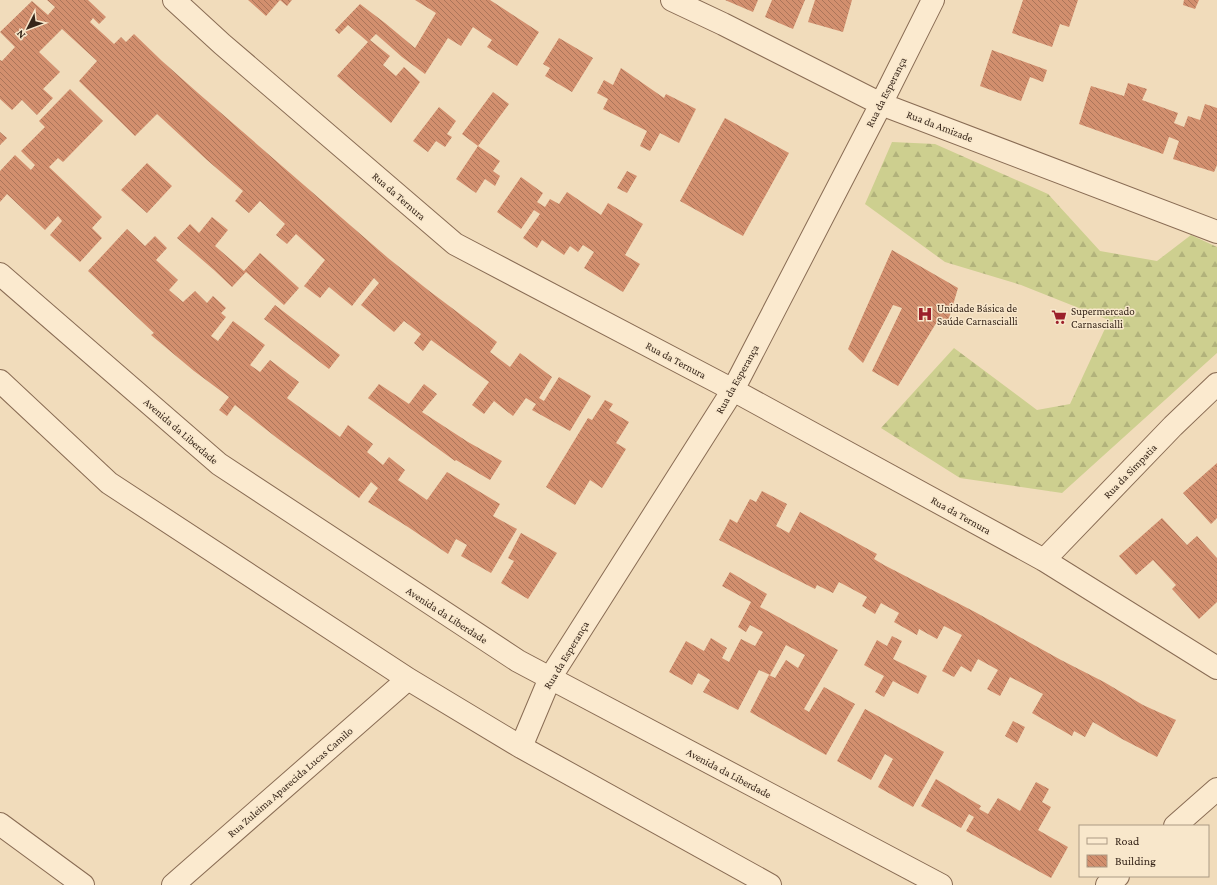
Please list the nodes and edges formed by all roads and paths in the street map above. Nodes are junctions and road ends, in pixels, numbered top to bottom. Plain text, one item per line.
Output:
1 (174, 0) edge
2 (672, 0) edge
3 (933, 0) edge
4 (881, 104) junction
5 (1217, 232) edge
6 (0, 274) edge
7 (0, 381) edge
8 (1217, 384) edge
9 (733, 390) junction
10 (1044, 560) junction
11 (1217, 668) edge
12 (550, 678) junction
13 (408, 679) junction
14 (521, 747) junction
15 (1217, 789) edge
16 (0, 824) edge
17 (1176, 825) edge
18 (1117, 877) edge
19 (83, 885) edge
20 (173, 885) edge
21 (770, 885) edge
22 (941, 885) edge
23 (1107, 885) edge

1 - 9 street, Rua da Ternura
2 - 4 street, Rua da Amizade
3 - 4 street, Rua da Esperança
4 - 5 street, Rua da Amizade
4 - 9 street, Rua da Esperança
6 - 12 street, Avenida da Liberdade
7 - 13 street
8 - 10 street, Rua da Simpatia
9 - 10 street, Rua da Ternura
9 - 12 street, Rua da Esperança
10 - 11 street, Rua da Ternura
12 - 14 street, Rua da Esperança
12 - 22 street, Avenida da Liberdade
13 - 14 street
13 - 20 street, Rua Zuleima Aparecida Lucas Camilo
14 - 21 street
15 - 17 street
16 - 19 street
18 - 23 street

